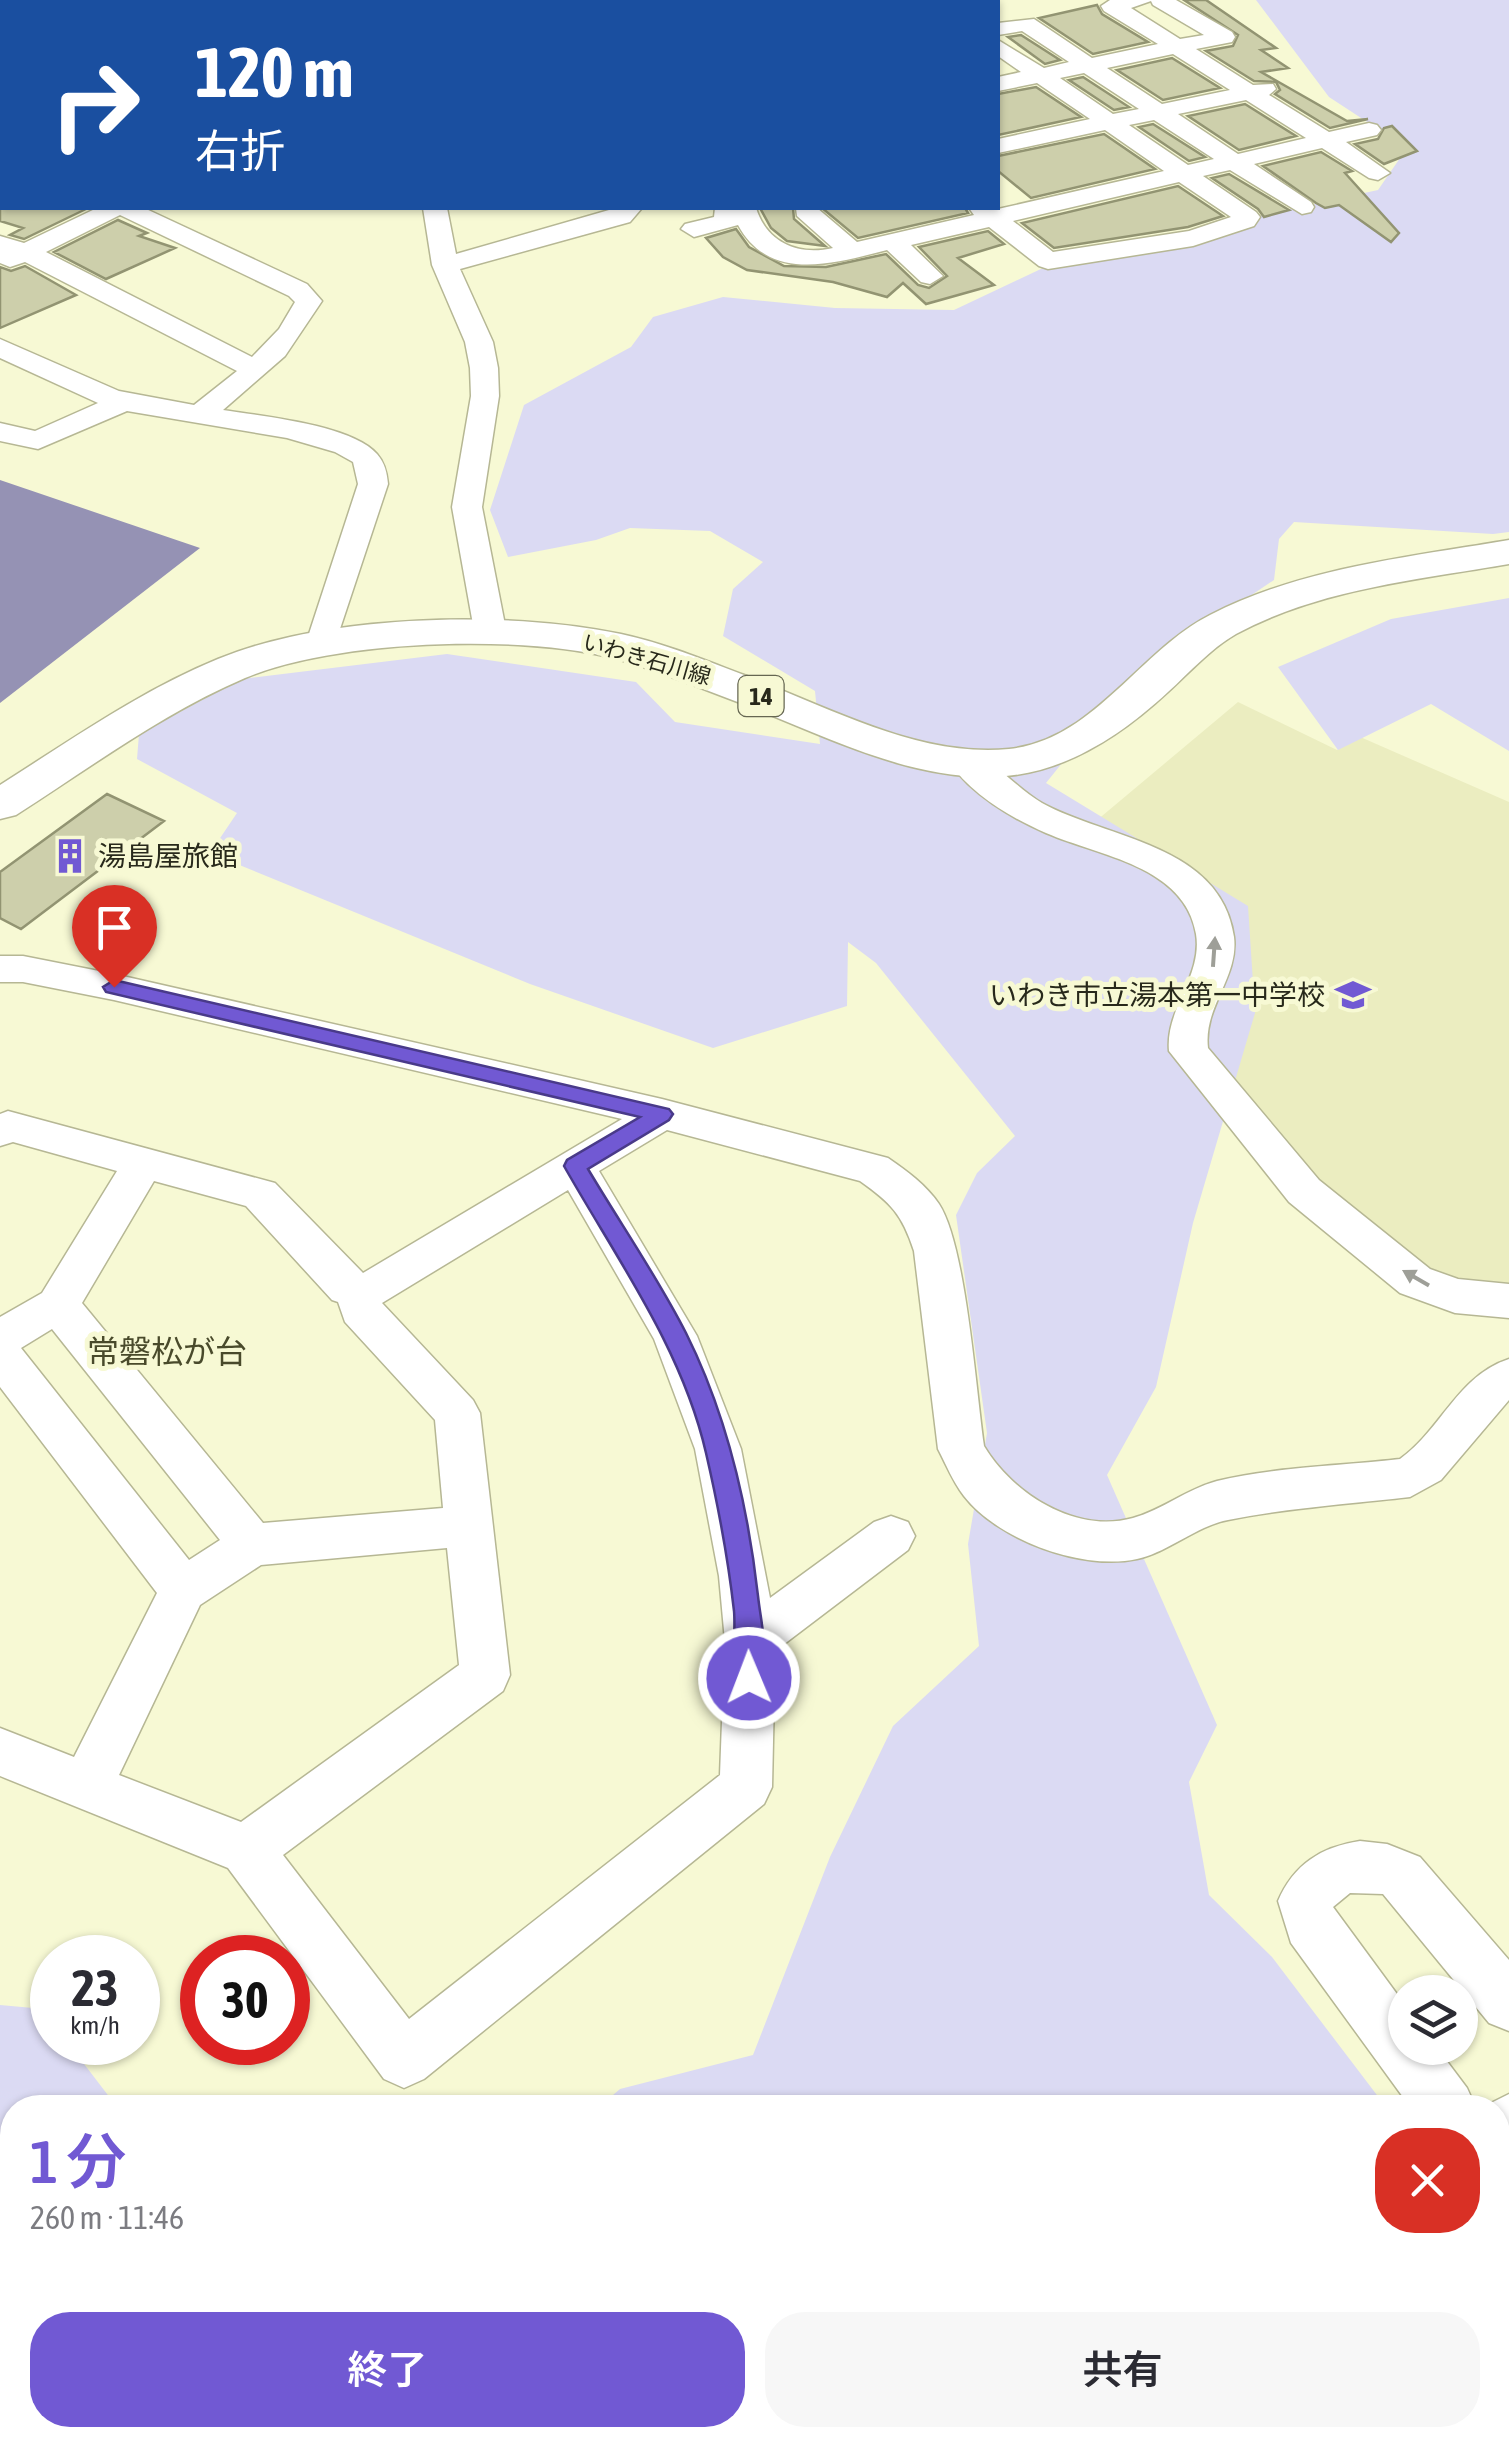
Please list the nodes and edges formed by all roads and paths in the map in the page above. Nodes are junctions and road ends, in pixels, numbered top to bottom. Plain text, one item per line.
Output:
1 (530, 0) edge
2 (548, 0) edge
3 (1141, 0) edge
4 (1161, 0) edge
5 (1231, 14) dead end
6 (1197, 21) junction
7 (1000, 29) edge
8 (1000, 47) edge
9 (1178, 47) junction
10 (1089, 66) junction
11 (1040, 76) junction
12 (1000, 84) edge
13 (1284, 85) dead end
14 (1250, 92) junction
15 (1158, 112) junction
16 (1109, 122) junction
17 (1369, 130) dead end
18 (1326, 140) junction
19 (1008, 144) edge
20 (1233, 162) junction
21 (1183, 173) junction
22 (1378, 173) dead end
23 (1091, 194) junction
24 (1302, 207) dead end
25 (109, 210) edge
26 (129, 210) edge
27 (435, 210) edge
28 (628, 210) edge
29 (727, 210) edge
30 (744, 210) edge
31 (932, 210) edge
32 (1000, 210) edge
33 (806, 211) dead end
34 (987, 212) edge
35 (952, 226) junction
36 (694, 228) dead end
37 (891, 240) junction
38 (1157, 243) junction
39 (13, 248) edge
40 (852, 251) junction
41 (0, 264) edge
42 (445, 265) junction
43 (930, 276) dead end
44 (0, 347) edge
45 (256, 370) junction
46 (124, 402) junction
47 (198, 416) junction
48 (0, 432) edge
49 (1509, 552) edge
50 (490, 630) junction
51 (322, 642) junction
52 (966, 762) junction
53 (0, 804) edge
54 (0, 969) edge
55 (662, 1114) junction
56 (0, 1130) edge
57 (144, 1162) junction
58 (575, 1166) junction
59 (358, 1292) junction
60 (1509, 1301) edge
61 (58, 1305) junction
62 (0, 1338) edge
63 (0, 1354) edge
64 (1507, 1382) edge
65 (469, 1526) junction
66 (891, 1536) dead end
67 (252, 1545) junction
68 (183, 1590) junction
69 (750, 1642) junction
70 (0, 1752) edge
71 (87, 1785) junction
72 (247, 1850) junction
73 (1509, 2003) edge
74 (1437, 2095) edge

1 - 2 street
3 - 9 street
4 - 6 street
5 - 6 street
6 - 9 street
7 - 10 street
8 - 11 street
9 - 10 street
9 - 14 street
10 - 11 street
10 - 15 street
11 - 12 street
11 - 16 street
13 - 14 street
14 - 15 street
14 - 18 street
15 - 16 street
15 - 20 street
16 - 19 street
16 - 21 street
17 - 18 street
18 - 20 street
18 - 22 street
19 - 23 street
20 - 21 street
20 - 24 street
21 - 23 street
21 - 38 street
23 - 32 street
23 - 38 street
25 - 39 street
26 - 45 street
27 - 42 street
28 - 42 street
29 - 36 street
30 - 40 street
31 - 35 street
33 - 40 street
34 - 35 street
34 - 38 street
35 - 37 street
37 - 40 street
37 - 43 street
39 - 41 street
39 - 45 street
42 - 50 street
44 - 46 street
45 - 47 street
46 - 47 street
46 - 48 street
47 - 51 street
49 - 52 main road, いわき石川線 / 14
50 - 51 main road, いわき石川線 / 14
50 - 52 main road, いわき石川線 / 14
51 - 53 main road, いわき石川線 / 14
60 -> 52 street
54 - 55 street
55 - 58 street
55 - 64 street
56 - 57 street
57 - 59 street
57 - 61 street
58 - 59 street
58 - 69 street
59 - 65 street
61 - 62 street
61 - 67 street
63 - 68 street
65 - 67 street
65 - 72 street
66 - 69 street
67 - 68 street
68 - 71 street
69 - 72 street
70 - 71 street
71 - 72 street
73 - 74 street

